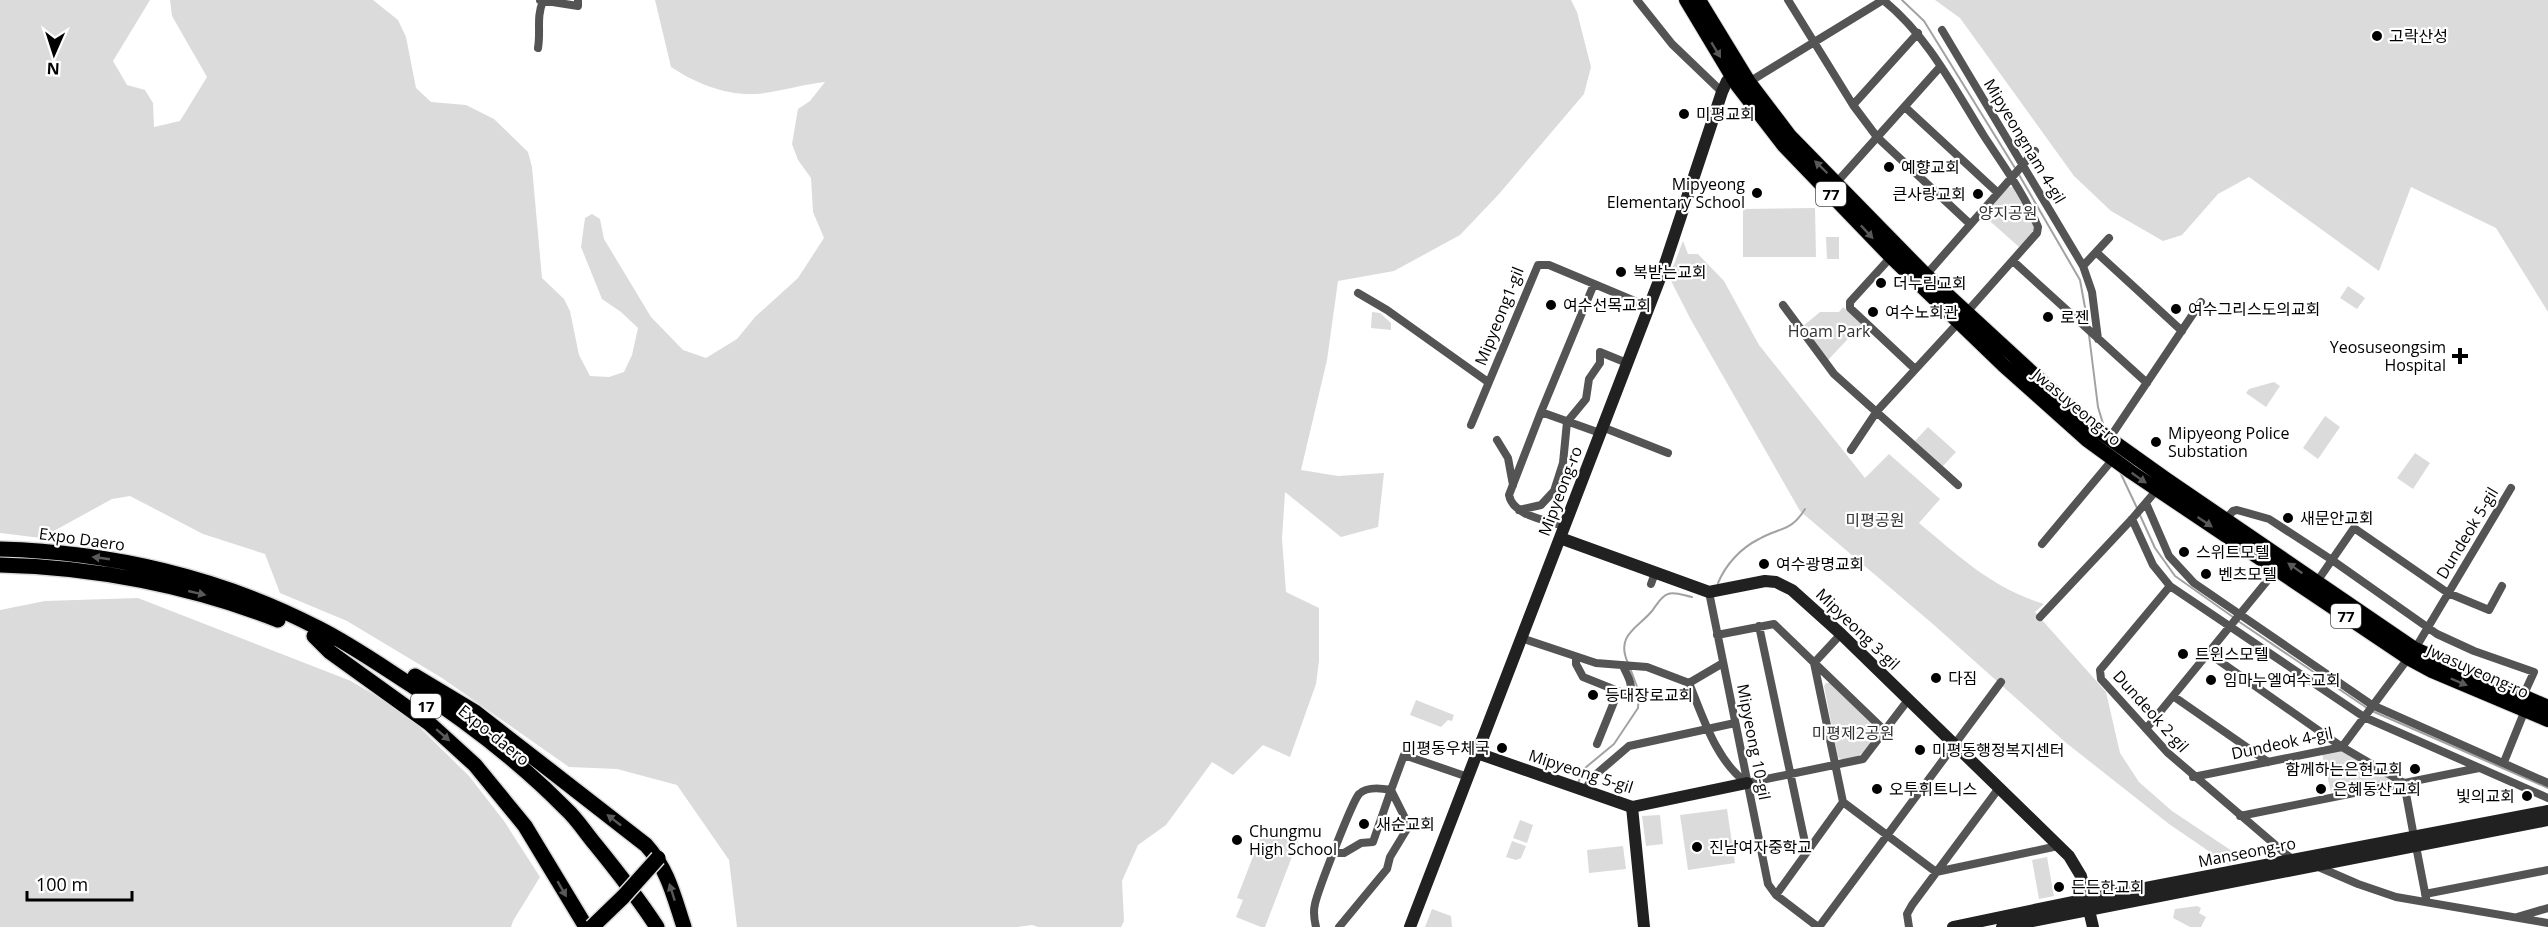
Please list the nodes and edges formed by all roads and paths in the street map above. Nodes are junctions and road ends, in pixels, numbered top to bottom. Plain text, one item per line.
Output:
1 (578, 0) edge
2 (1637, 0) edge
3 (1686, 0) edge
4 (1699, 0) edge
5 (1788, 0) edge
6 (1883, 0) edge
7 (541, 1) edge
8 (1942, 30) dead end
9 (1918, 33) junction
10 (1814, 43) junction
11 (538, 48) dead end
12 (1940, 67) junction
13 (1736, 73) junction
14 (1749, 82) junction
15 (1722, 92) junction
16 (1853, 105) junction
17 (1905, 107) junction
18 (1766, 115) junction
19 (1877, 137) junction
20 (2035, 152) dead end
21 (2023, 165) junction
22 (2011, 178) junction
23 (1837, 182) junction
24 (1998, 193) junction
25 (1970, 224) junction
26 (2109, 238) dead end
27 (2096, 252) junction
28 (1891, 257) junction
29 (2013, 261) junction
30 (2083, 266) junction
31 (1926, 275) junction
32 (1594, 284) junction
33 (1358, 293) dead end
34 (2201, 302) dead end
35 (1783, 305) dead end
36 (1649, 307) junction
37 (1962, 318) junction
38 (2182, 331) junction
39 (2098, 339) junction
40 (1627, 363) junction
41 (1915, 369) junction
42 (1488, 382) junction
43 (2146, 383) junction
44 (2057, 404) junction
45 (1877, 411) junction
46 (1541, 412) junction
47 (1568, 422) junction
48 (1471, 425) dead end
49 (1601, 430) junction
50 (2109, 439) junction
51 (1496, 444) dead end
52 (1851, 450) dead end
53 (1668, 453) dead end
54 (2119, 457) junction
55 (1958, 485) dead end
56 (2161, 485) junction
57 (1513, 486) junction
58 (2511, 488) dead end
59 (2185, 501) junction
60 (2146, 503) junction
61 (1519, 510) junction
62 (2132, 519) junction
63 (2225, 520) junction
64 (1562, 532) junction
65 (2042, 544) dead end
66 (0, 549) edge
67 (2332, 560) junction
68 (0, 565) edge
69 (159, 569) joint
70 (2277, 570) junction
71 (140, 581) joint
72 (2316, 583) junction
73 (2170, 586) junction
74 (2502, 586) dead end
75 (1709, 592) junction
76 (2448, 593) junction
77 (2240, 614) junction
78 (2040, 617) dead end
79 (1759, 626) junction
80 (2229, 627) junction
81 (2427, 628) junction
82 (2376, 629) junction
83 (317, 632) junction
84 (1841, 634) junction
85 (1718, 635) junction
86 (1521, 638) junction
87 (2208, 653) junction
88 (2411, 653) junction
89 (1576, 657) junction
90 (1723, 663) junction
91 (1814, 663) junction
92 (1627, 666) junction
93 (2435, 666) junction
94 (2001, 682) dead end
95 (1689, 683) junction
96 (1618, 692) junction
97 (2173, 696) junction
98 (2523, 696) junction
99 (1908, 700) junction
100 (2372, 705) junction
101 (2548, 707) edge
102 (2525, 710) junction
103 (2364, 717) junction
104 (2548, 720) edge
105 (1735, 723) junction
106 (1707, 729) junction
107 (2146, 729) junction
108 (1885, 731) junction
109 (1597, 744) dead end
110 (1953, 745) junction
111 (2342, 747) junction
112 (1477, 753) junction
113 (2268, 762) junction
114 (2504, 762) junction
115 (1835, 765) junction
116 (2480, 768) junction
117 (1791, 774) junction
118 (1468, 777) junction
119 (2193, 777) junction
120 (1747, 783) junction
121 (2404, 783) junction
122 (2548, 783) edge
123 (1999, 788) junction
124 (1390, 790) junction
125 (1584, 791) junction
126 (2548, 798) edge
127 (1843, 802) junction
128 (1632, 807) junction
129 (2548, 811) edge
130 (2240, 816) junction
131 (2548, 820) edge
132 (1886, 835) junction
133 (2415, 841) junction
134 (2058, 846) junction
135 (1807, 852) junction
136 (1335, 853) junction
137 (658, 858) junction
138 (2293, 860) junction
139 (2314, 865) junction
140 (2548, 870) edge
141 (1936, 872) junction
142 (2425, 894) junction
143 (1776, 895) junction
144 (2088, 904) junction
145 (2427, 904) junction
146 (2548, 908) edge
147 (2514, 918) junction
148 (2042, 923) edge
149 (2548, 923) edge
150 (586, 927) edge
151 (592, 927) edge
152 (647, 927) edge
153 (657, 927) edge
154 (684, 927) edge
155 (1316, 927) edge
156 (1340, 927) edge
157 (1410, 927) edge
158 (1644, 927) edge
159 (1819, 927) edge
160 (1908, 927) edge
161 (1953, 927) edge
162 (2002, 927) edge
163 (2093, 927) edge

1 - 7 street
2 - 15 street
3 -> 13 main road, Jwasuyeong-ro / 77
4 - 13 main road, Jwasuyeong-ro / 77
5 - 10 street
6 - 9 street
6 - 10 street
7 - 11 street
8 - 21 street, Mipyeongnam 4-gil
9 - 12 street
9 - 16 street
10 - 14 street
10 - 16 street
12 - 17 street
12 - 22 street
13 - 14 main road, Jwasuyeong-ro / 77
13 - 15 street, Mipyeong-ro
13 - 18 main road, Jwasuyeong-ro / 77
14 - 18 main road, Jwasuyeong-ro / 77
15 - 36 street, Mipyeong-ro
16 - 19 street
17 - 19 street
17 - 24 street
23 -> 18 main road, Jwasuyeong-ro / 77
18 -> 28 main road, Jwasuyeong-ro / 77
19 - 23 street
19 - 25 street
20 - 21 street, Mipyeongnam 4-gil
21 - 22 street, Mipyeongnam 4-gil
21 - 30 street, Mipyeongnam 4-gil
22 - 24 street, Mipyeongnam 4-gil
22 - 29 street
23 - 31 main road, Jwasuyeong-ro / 77
24 - 25 street, Mipyeongnam 4-gil
25 - 31 street, Mipyeongnam 4-gil
26 - 27 street
27 - 30 street
27 - 38 street
28 - 37 main road, Jwasuyeong-ro / 77
28 - 41 street
29 - 37 street
29 - 39 street
30 - 39 street, Mipyeongnam 4-gil
31 - 37 main road, Jwasuyeong-ro / 77
32 - 36 street, Mipyeong1-gil
32 - 42 street, Mipyeong1-gil
32 - 46 street
33 - 42 street
34 - 38 street
35 - 45 street
36 - 40 street, Mipyeong-ro
37 - 41 street
37 - 44 main road, Jwasuyeong-ro / 77
38 - 43 street
39 - 43 street
40 - 47 street
40 - 49 street, Mipyeong-ro
41 - 45 street
42 - 48 street, Mipyeong1-gil
43 - 50 street
44 - 50 main road, Jwasuyeong-ro / 77
44 - 54 main road, Jwasuyeong-ro / 77
45 - 52 street
45 - 55 street
46 - 47 street
46 - 57 street
47 - 49 street
47 - 61 street
49 - 53 street
49 - 64 street, Mipyeong-ro
50 - 54 main road, Jwasuyeong-ro / 77
51 - 57 street
54 -> 56 main road, Jwasuyeong-ro / 77
54 - 56 main road, Jwasuyeong-ro / 77
54 - 65 street
56 - 59 main road, Jwasuyeong-ro / 77
56 - 60 street
57 - 61 street
58 - 76 street, Dundeok 5-gil
59 - 63 main road, Jwasuyeong-ro / 77
59 -> 70 main road, Jwasuyeong-ro / 77
60 - 62 street
60 - 77 street
61 - 64 street
62 - 73 street
62 - 78 street
63 - 67 street
72 -> 63 main road, Jwasuyeong-ro / 77
64 - 75 street
64 - 86 street, Mipyeong-ro
69 -> 66 highway, Expo Daero / 17
67 - 72 street, Dundeok 5-gil
67 - 76 street, Dundeok 5-gil
67 - 81 street
68 - 71 highway, Expo Daero / 17
69 - 83 highway, Expo-daero / 17
70 - 77 street
70 - 82 main road, Jwasuyeong-ro / 77
71 -> 83 highway, Expo-daero / 17
72 - 82 main road, Jwasuyeong-ro / 77
73 - 80 street, Dundeok 4-gil
73 - 107 street, Dundeok 2-gil
74 - 76 street, Dundeok 5-gil
75 - 84 street, Mipyeong 3-gil
75 - 85 street, Mipyeong 10-gil
76 - 81 street, Dundeok 5-gil
77 - 80 street
77 - 100 street
79 - 85 street
79 - 91 street
79 - 117 street, Mipyeong 10-gil
80 - 87 street
80 - 103 street, Dundeok 4-gil
81 - 88 street, Dundeok 5-gil
81 - 98 street
82 - 88 main road, Jwasuyeong-ro / 77
137 -> 83 highway
83 -> 150 highway
83 - 152 highway, Expo-daero / 17
83 - 153 highway, Expo-daero / 17
84 - 91 street
84 - 99 street, Mipyeong 3-gil
85 - 90 street, Mipyeong 10-gil
86 - 89 street
86 - 112 street, Mipyeong-ro
87 - 97 street
87 - 111 street
88 - 93 main road, Jwasuyeong-ro / 77
88 - 100 street
89 - 92 street
89 - 96 street
90 - 95 street
90 - 105 street, Mipyeong 10-gil
91 - 108 street
91 - 115 street
92 - 95 street
92 - 96 street
93 - 98 main road, Jwasuyeong-ro / 77
93 -> 102 main road, Jwasuyeong-ro / 77
94 - 110 street
95 - 106 street
96 - 109 street
97 - 107 street
97 - 113 street
98 - 101 main road, Jwasuyeong-ro / 77
99 - 108 street
99 - 110 street, Mipyeong 3-gil
100 - 103 street
100 - 114 street
102 - 104 main road, Jwasuyeong-ro / 77
102 - 114 street
103 - 111 street, Dundeok 4-gil
103 - 116 street, Dundeok 4-gil
105 - 106 street
105 - 120 street, Mipyeong 10-gil
106 - 120 street
106 - 125 street
107 - 119 street, Dundeok 2-gil
108 - 115 street
110 - 123 street, Mipyeong 3-gil
110 - 132 street
111 - 113 street, Dundeok 4-gil
111 - 121 street
112 - 118 street, Mipyeong-ro
112 - 125 street, Mipyeong 5-gil
113 - 119 street, Dundeok 4-gil
114 - 122 street
115 - 117 street
115 - 127 street
116 - 121 street
116 - 126 street, Dundeok 4-gil
117 - 120 street
117 - 135 street, Mipyeong 10-gil
118 - 124 street
118 - 157 street, Mipyeong-ro
119 - 130 street, Dundeok 2-gil
120 - 128 street, Mipyeong 5-gil
120 - 143 street, Mipyeong 10-gil
121 - 130 street
121 - 133 street
123 - 134 street, Mipyeong 3-gil
123 - 141 street
124 - 136 street
124 - 136 street
124 - 156 street
125 - 128 street, Mipyeong 5-gil
127 - 132 street
127 - 135 street
128 - 158 street
129 - 133 street, Manseong-ro
130 - 138 street, Dundeok 2-gil
131 - 133 street, Manseong-ro
132 - 141 street
132 - 159 street
133 - 138 street, Manseong-ro
133 - 139 street, Manseong-ro
133 - 142 street
134 - 141 street
134 - 144 street, Mipyeong 3-gil
135 - 143 street
136 - 155 street
137 - 151 highway, bridge
154 -> 137 highway
138 - 144 street, Manseong-ro
139 - 144 street, Manseong-ro
139 - 145 street
140 - 142 street
141 - 160 street
142 - 145 street
143 - 159 street, Mipyeong 10-gil
144 - 148 street, Manseong-ro
144 - 161 street, Manseong-ro
144 - 163 street, Mipyeong 3-gil
145 - 147 street
146 - 147 street
147 - 149 street
148 - 162 street, Manseong-ro

